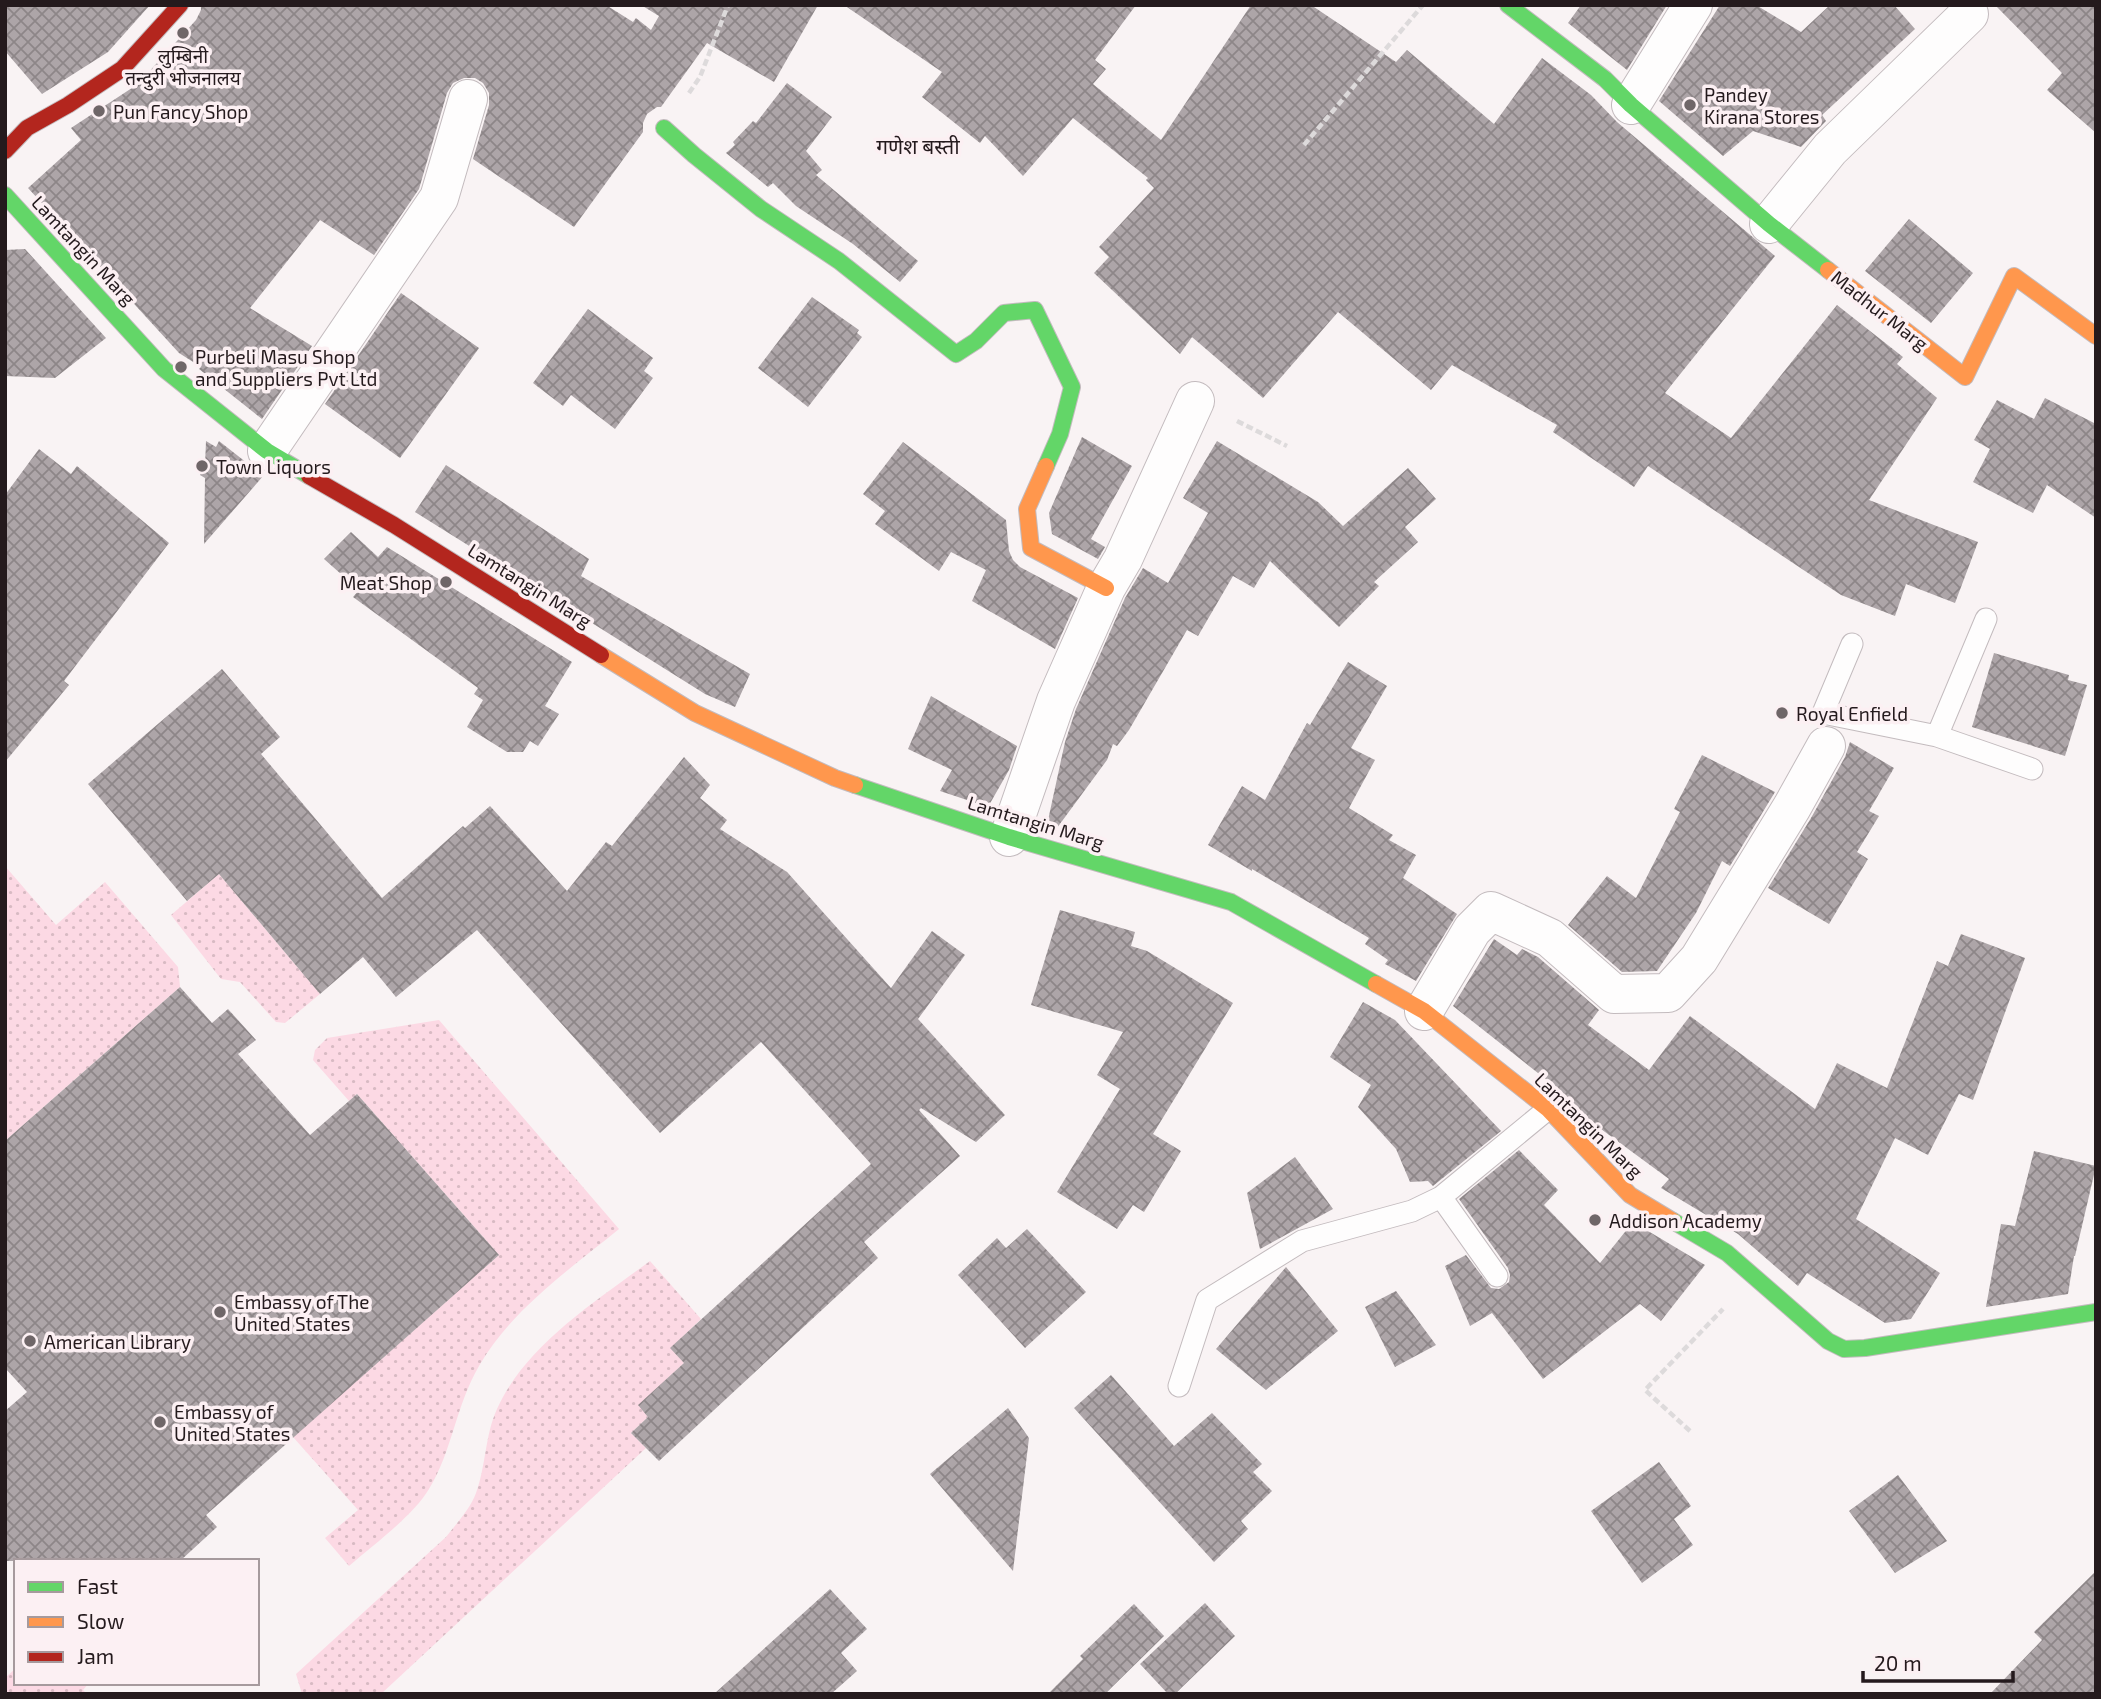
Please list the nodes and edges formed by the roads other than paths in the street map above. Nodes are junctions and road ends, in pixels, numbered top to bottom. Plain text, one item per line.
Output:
1 (180, 5) edge
2 (1508, 5) edge
3 (1693, 5) edge
4 (1969, 14) dead end
5 (468, 99) dead end
6 (1631, 106) junction
7 (664, 128) road end
8 (5, 151) edge
9 (5, 195) edge
10 (1769, 224) junction
11 (2096, 336) edge
12 (1195, 401) road end
13 (267, 451) junction
14 (1107, 588) junction
15 (1986, 619) dead end
16 (1852, 645) dead end
17 (1834, 732) junction
18 (1937, 736) junction
19 (2032, 769) dead end
20 (1009, 837) junction
21 (1424, 1011) junction
22 (1548, 1110) junction
23 (1441, 1197) junction
24 (1497, 1276) dead end
25 (2096, 1312) edge
26 (1179, 1385) dead end

1 - 8 street
2 - 6 street, Madhur Marg
3 - 6 street
4 - 10 street
5 - 13 street
6 - 10 street, Madhur Marg
7 - 14 street
9 - 13 street, Lamtangin Marg
10 - 11 street, Madhur Marg
12 - 14 street
13 - 20 street, Lamtangin Marg
14 - 20 street
15 - 18 lane
16 - 17 lane
17 - 18 lane
17 - 21 street
18 - 19 lane
20 - 21 street, Lamtangin Marg
21 - 22 street, Lamtangin Marg
22 - 23 lane
22 - 25 street, Lamtangin Marg
23 - 24 lane
23 - 26 lane

